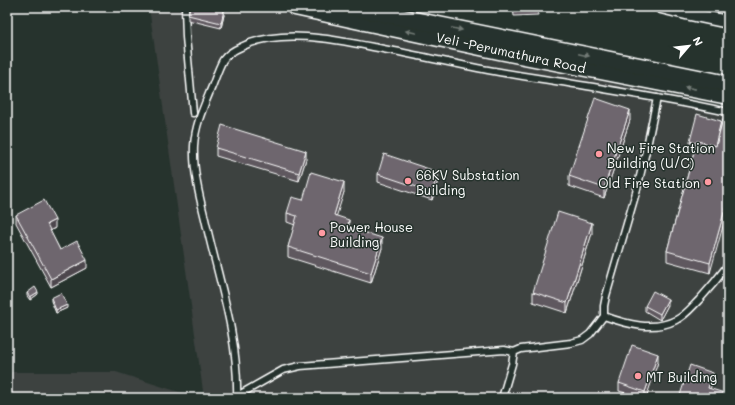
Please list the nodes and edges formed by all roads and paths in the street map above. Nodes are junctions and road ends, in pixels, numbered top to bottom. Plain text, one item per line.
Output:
1 (185, 7) edge
2 (295, 7) edge
3 (350, 7) edge
4 (661, 7) edge
5 (728, 22) edge
6 (728, 84) edge
7 (728, 96) edge
8 (657, 98) junction
9 (728, 112) edge
10 (193, 113) dead end
11 (728, 265) edge
12 (604, 316) junction
13 (514, 352) junction
14 (237, 397) edge
15 (502, 398) edge

1 - 10 lane
7 -> 2 main road, Veli -Perumathura Road
3 -> 6 main road
4 - 5 street
8 - 9 lane
8 - 12 lane
8 - 14 lane
11 - 12 lane
12 - 13 lane
13 - 14 lane
13 - 15 lane

